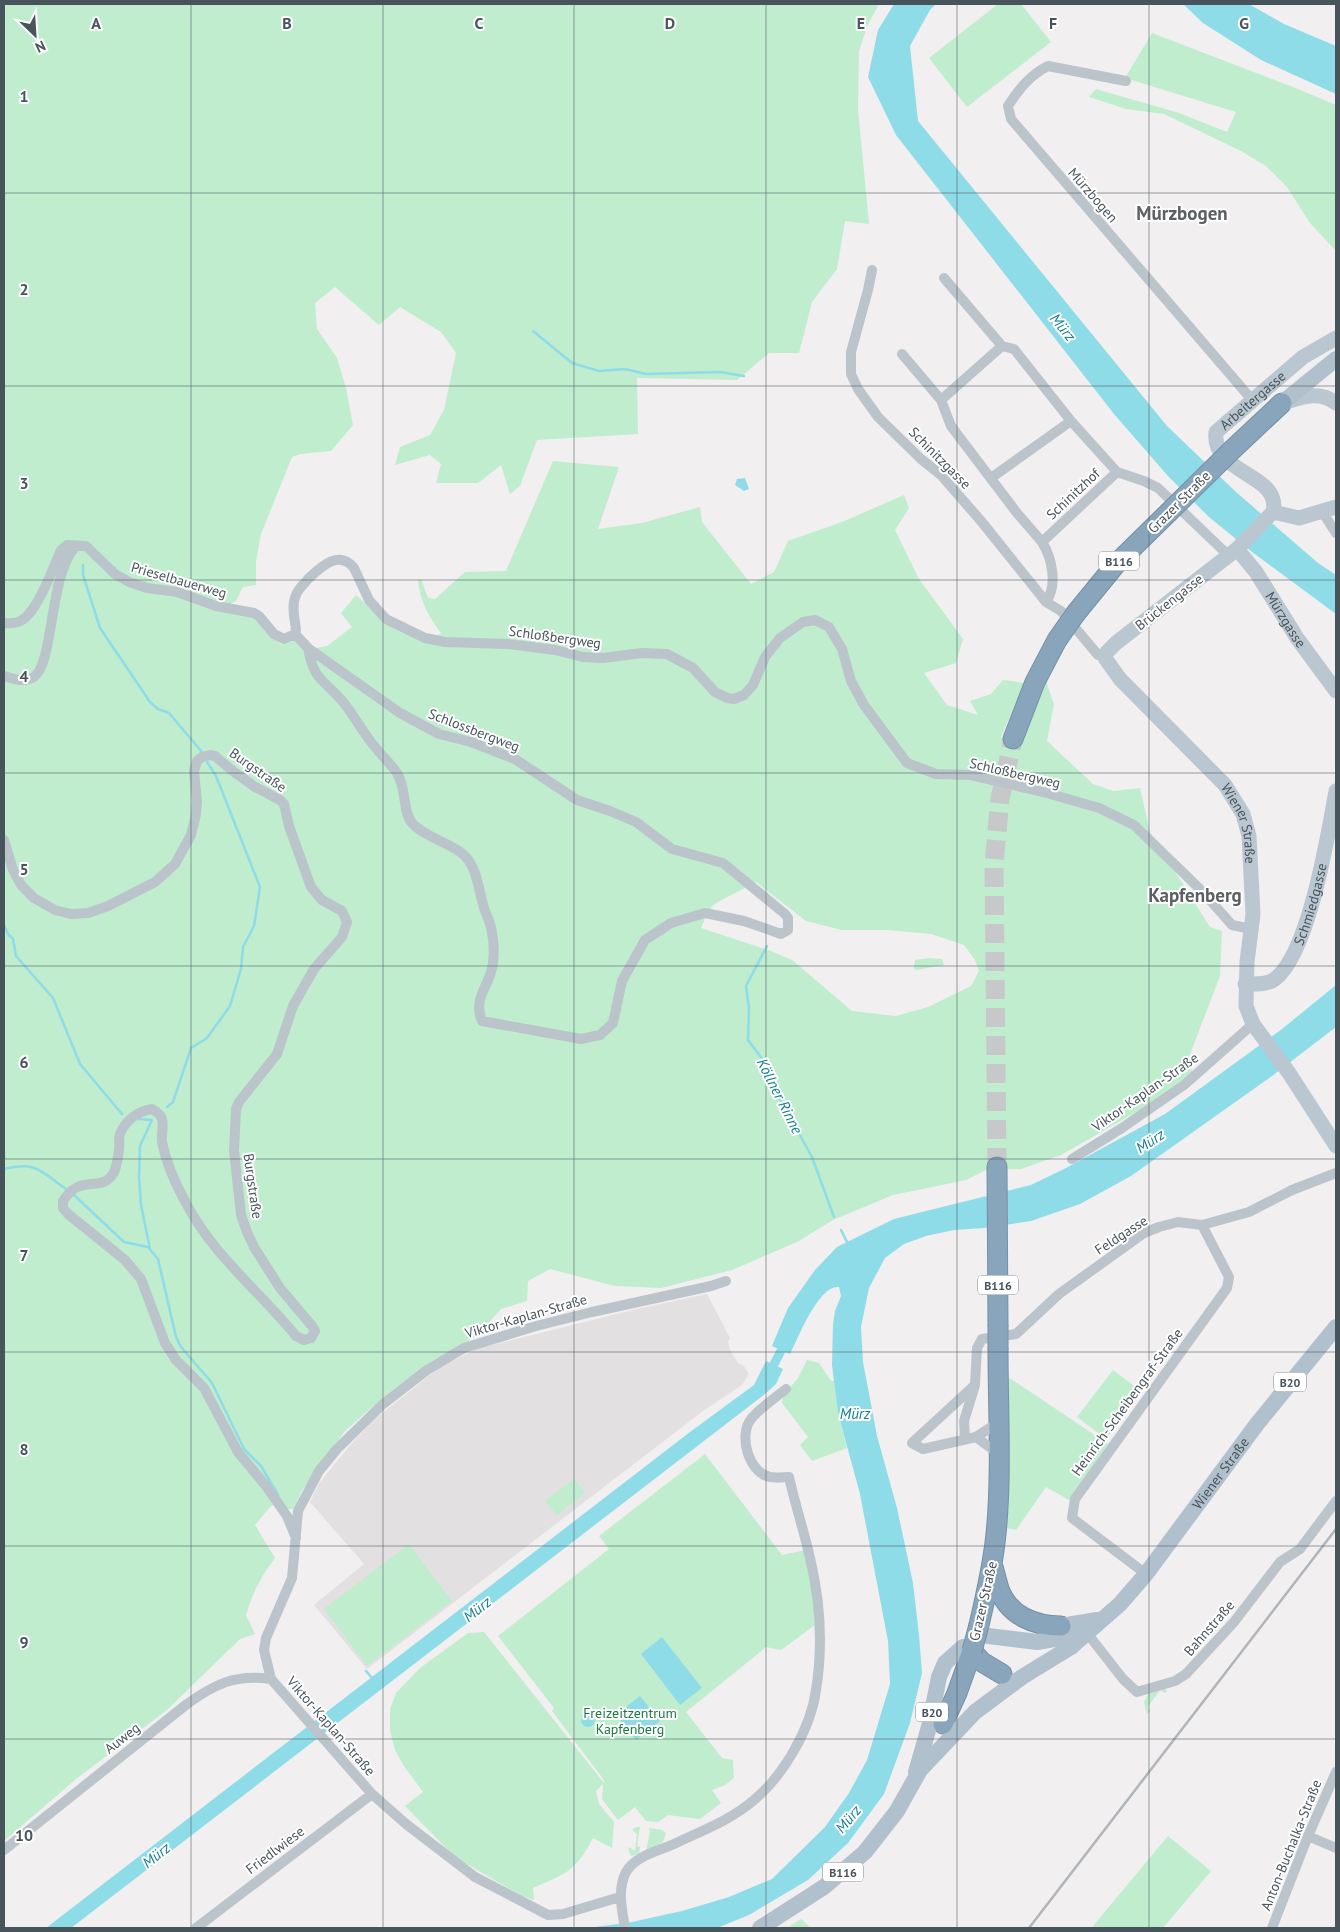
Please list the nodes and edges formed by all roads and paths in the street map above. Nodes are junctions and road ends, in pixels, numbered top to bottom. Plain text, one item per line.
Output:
1 (1126, 81) dead end
2 (872, 270) dead end
3 (944, 278) dead end
4 (1336, 338) edge
5 (1002, 346) junction
6 (902, 354) dead end
7 (1303, 357) junction
8 (1336, 359) edge
9 (1315, 376) junction
10 (941, 400) junction
11 (1253, 401) junction
12 (1282, 403) junction
13 (1336, 403) edge
14 (1071, 421) junction
15 (1117, 472) junction
16 (991, 478) junction
17 (1336, 507) edge
18 (1321, 510) junction
19 (1273, 512) junction
20 (1336, 533) edge
21 (1042, 542) junction
22 (75, 547) junction
23 (1232, 552) junction
24 (1046, 602) junction
25 (4, 623) edge
26 (295, 634) junction
27 (308, 648) junction
28 (1105, 658) junction
29 (4, 676) edge
30 (1336, 691) edge
31 (1013, 738) tunnel mouth
32 (1336, 792) edge
33 (4, 840) edge
34 (1251, 930) junction
35 (1245, 984) junction
36 (1257, 1030) junction
37 (1336, 1146) edge
38 (1072, 1159) dead end
39 (997, 1167) tunnel mouth
40 (1336, 1173) edge
41 (1202, 1225) junction
42 (726, 1280) dead end
43 (1336, 1327) edge
44 (975, 1385) junction
45 (786, 1389) dead end
46 (999, 1417) junction
47 (976, 1437) junction
48 (965, 1439) junction
49 (999, 1454) junction
50 (1336, 1501) edge
51 (296, 1538) junction
52 (1146, 1574) junction
53 (993, 1591) junction
54 (1104, 1619) junction
55 (1061, 1626) joint
56 (984, 1630) junction
57 (1087, 1633) junction
58 (967, 1649) junction
59 (1002, 1674) joint
60 (1022, 1677) junction
61 (271, 1679) junction
62 (943, 1724) joint
63 (920, 1770) junction
64 (1336, 1772) edge
65 (912, 1785) junction
66 (372, 1794) junction
67 (1308, 1836) junction
68 (1336, 1848) edge
69 (4, 1850) edge
70 (620, 1897) junction
71 (196, 1928) edge
72 (625, 1928) edge
73 (760, 1928) edge
74 (1272, 1928) edge

1 - 11 street, Mürzbogen
2 - 24 street, Schinitzgasse
3 - 5 street, Schinitzhof
4 - 7 street, Arbeitergasse
5 - 10 street
5 - 14 street, Schinitzhof
6 - 10 street
7 - 9 street
7 - 11 street, Arbeitergasse
8 - 9 main road, Grazer Straße / B116
9 - 12 main road, Grazer Straße / B116
10 - 16 street
11 - 19 street, Arbeitergasse
12 - 13 street, Grazer Straße
12 - 31 highway, Grazer Straße / B116, bridge
14 - 15 street, Schinitzhof
14 - 16 street
15 - 21 street, Schinitzhof
15 - 23 street, Mürzgasse
16 - 21 street
17 - 18 street
18 - 19 street
18 - 20 street
19 - 23 street
21 - 24 street
22 - 25 street
22 - 26 street, Prieselbauerweg
22 - 29 street
23 - 28 street, Brückengasse
23 - 30 street, Mürzgasse
24 - 28 street, Schinitzgasse
26 - 27 street, Schlossbergweg
26 - 34 street, Schloßbergweg
27 - 27 street, Schlossbergweg
28 - 34 street, Wiener Straße
32 - 35 street, Schmiedgasse
33 - 51 street, Burgstraße
34 - 35 street, Wiener Straße
35 - 36 street, Wiener Straße
36 - 37 street, Wiener Straße
36 - 38 street, Viktor-Kaplan-Straße
39 - 46 highway, Grazer Straße / B116, bridge
40 - 41 street, Feldgasse
41 - 44 street, Feldgasse
41 - 52 street, Heinrich-Scheibengraf-Straße
42 - 51 street, Viktor-Kaplan-Straße
43 - 52 main road, Wiener Straße / B20
44 - 48 street, Feldgasse
44 - 48 street
45 - 70 street
46 - 47 street
46 - 49 highway, Grazer Straße / B116
47 - 48 street
47 - 49 street
49 - 53 highway, Grazer Straße / B116
50 - 57 street, Bahnstraße
51 - 61 street, Viktor-Kaplan-Straße
52 - 54 main road, Wiener Straße / B20
53 - 55 highway
53 - 56 highway, Grazer Straße / B116
54 - 55 main road
54 - 57 main road, B20
56 - 57 main road, B20
56 - 58 highway, Grazer Straße / B116, bridge
57 - 60 main road, B20
58 - 59 highway
58 - 62 highway, Grazer Straße / B116
58 - 65 main road, B20
59 - 60 main road
60 - 63 main road, B116
61 - 66 street, Viktor-Kaplan-Straße
61 - 69 street, Auweg
62 - 63 main road, Grazer Straße / B116
63 - 65 main road, B116
64 - 67 street, Anton-Buchalka-Straße
65 - 73 main road, B116
66 - 70 street, Viktor-Kaplan-Straße
66 - 71 street, Friedlwiese
67 - 68 street
67 - 74 street, Anton-Buchalka-Straße
70 - 72 street

